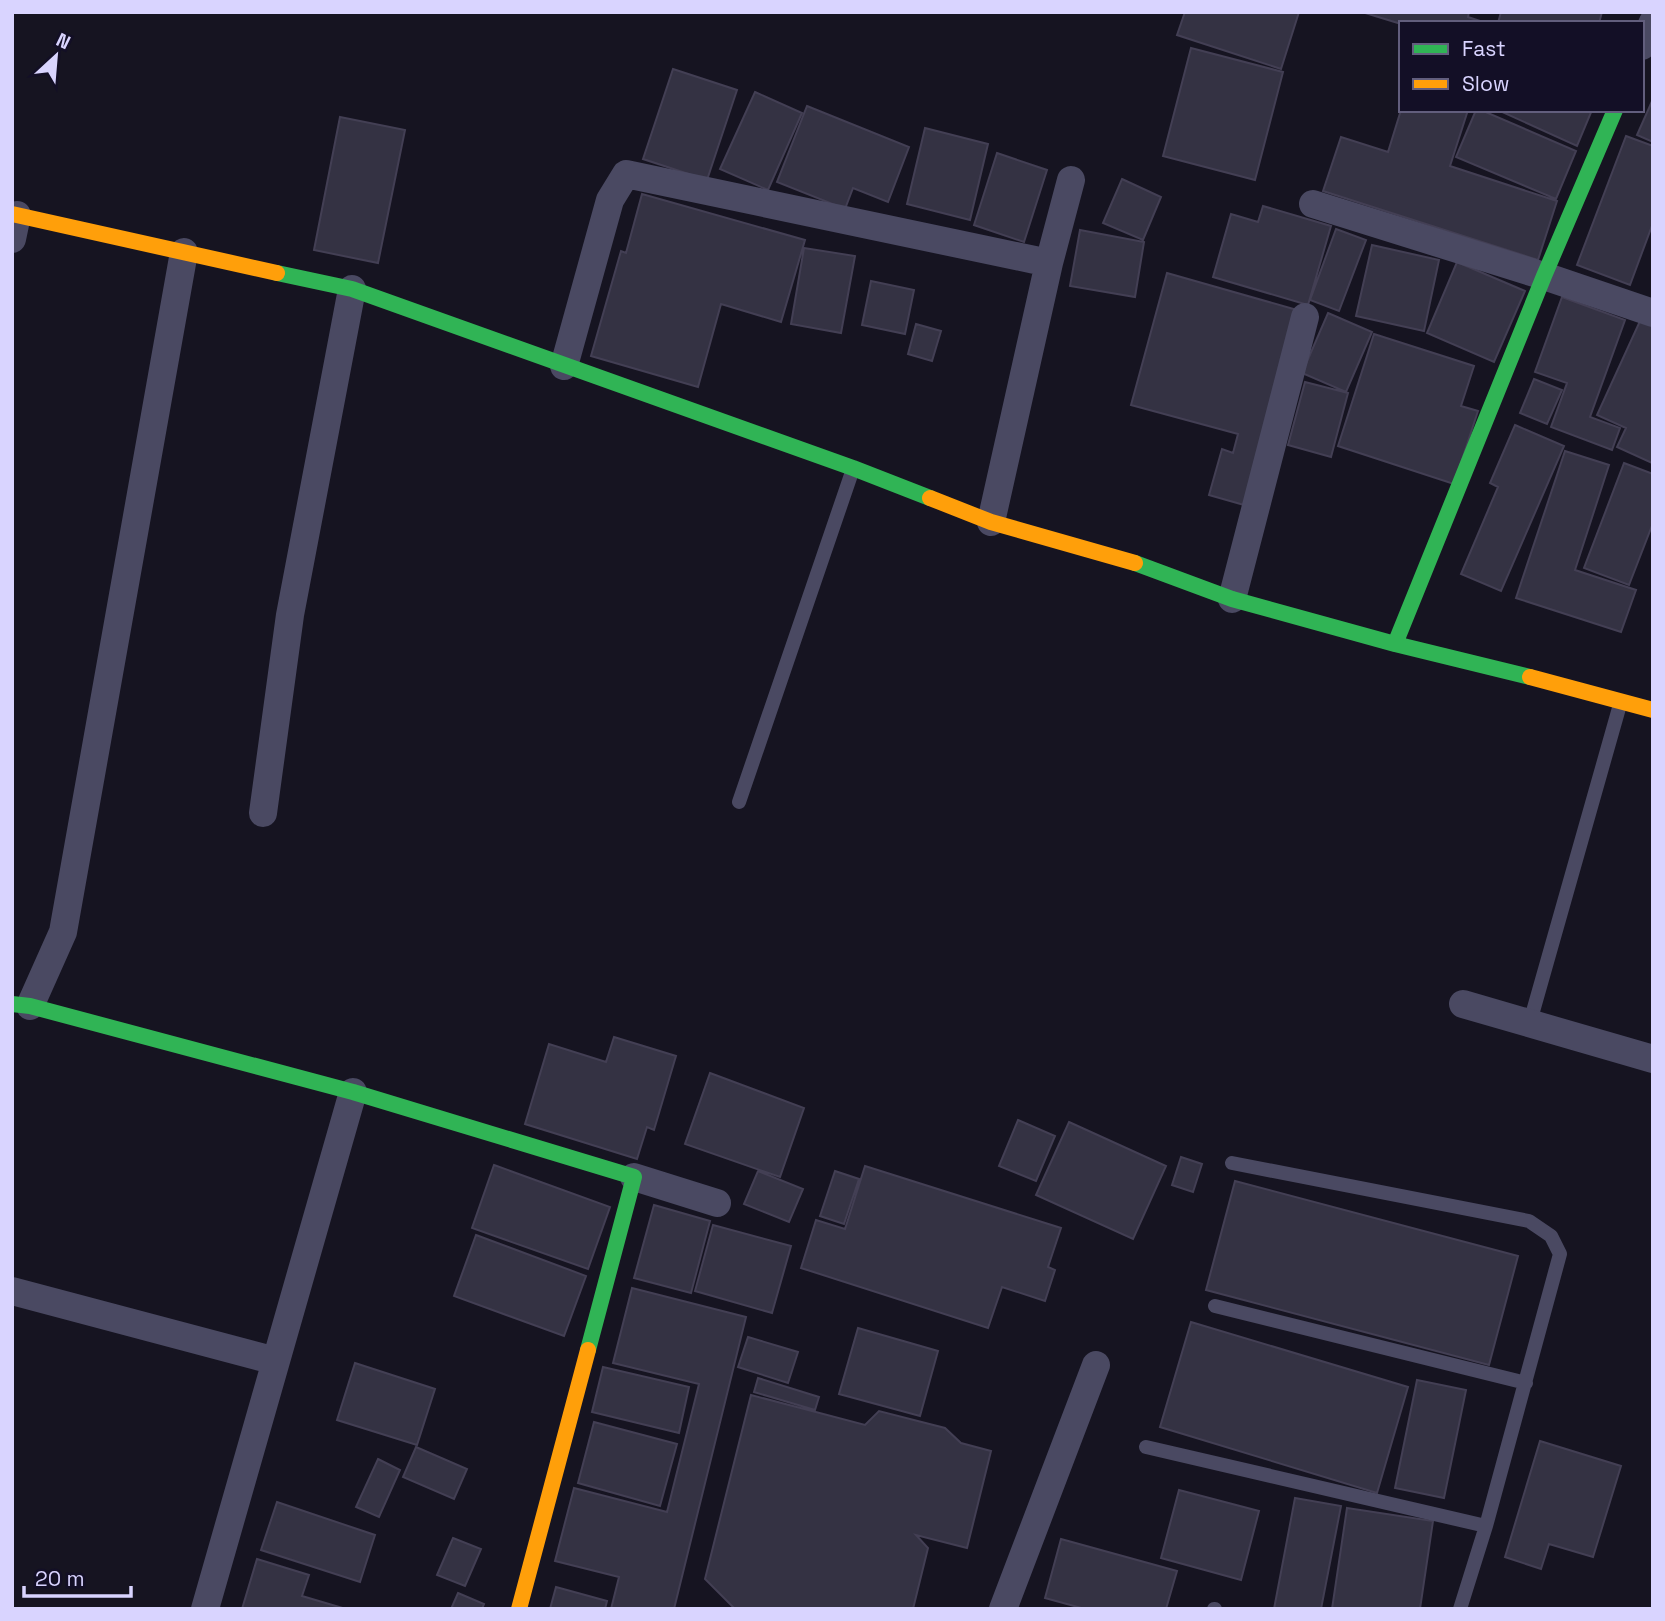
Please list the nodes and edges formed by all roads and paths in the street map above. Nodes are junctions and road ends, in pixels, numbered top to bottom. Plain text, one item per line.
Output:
1 (1653, 22) edge
2 (1644, 42) edge
3 (1614, 112) edge
4 (1071, 180) dead end
5 (1313, 204) dead end
6 (14, 223) edge
7 (184, 252) junction
8 (1049, 263) junction
9 (1544, 276) junction
10 (352, 289) junction
11 (1653, 313) edge
12 (1305, 317) dead end
13 (564, 366) junction
14 (853, 468) junction
15 (991, 522) junction
16 (1232, 598) junction
17 (1395, 644) junction
18 (1621, 700) junction
19 (1653, 710) edge
20 (739, 802) dead end
21 (263, 813) dead end
22 (1463, 1004) dead end
23 (21, 1005) edge
24 (1530, 1022) junction
25 (1653, 1059) edge
26 (354, 1093) junction
27 (1231, 1163) dead end
28 (634, 1178) junction
29 (716, 1203) dead end
30 (12, 1291) edge
31 (1215, 1306) dead end
32 (276, 1361) junction
33 (1096, 1365) dead end
34 (1526, 1383) junction
35 (1146, 1447) dead end
36 (1486, 1526) junction
37 (205, 1609) edge
38 (519, 1609) edge
39 (1003, 1609) edge
40 (1460, 1609) edge

1 - 2 street
3 - 9 street
4 - 8 street
5 - 9 street
6 - 7 street
7 - 10 street
7 - 23 street
8 - 13 street
8 - 15 street
9 - 11 street
9 - 17 street
10 - 13 street
10 - 21 street
12 - 16 street
13 - 14 street
14 - 15 street
14 - 20 lane
15 - 16 street
16 - 17 street
17 - 18 street
18 - 19 street
18 - 24 lane
22 - 24 street
23 - 26 street
24 - 25 street
26 - 28 street
26 - 32 street
27 - 34 lane
28 - 29 street
28 - 38 street
30 - 32 street
31 - 34 lane
32 - 37 street
33 - 39 street
34 - 36 lane
35 - 36 lane
36 - 40 lane

